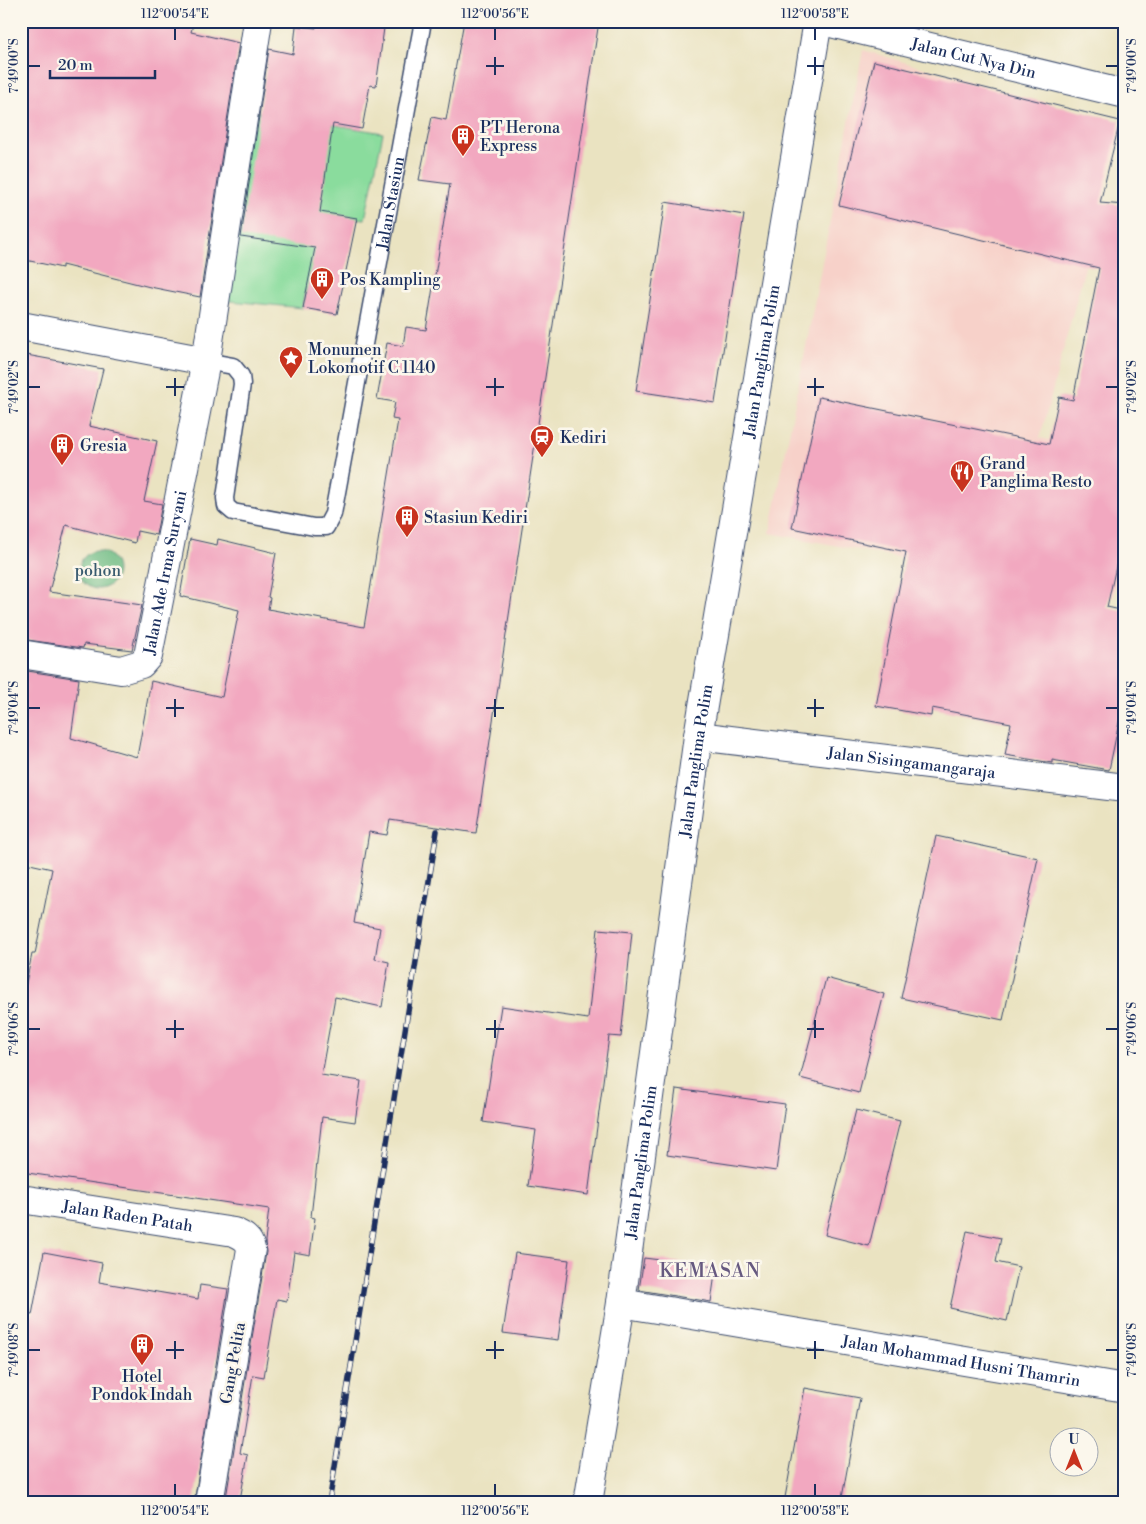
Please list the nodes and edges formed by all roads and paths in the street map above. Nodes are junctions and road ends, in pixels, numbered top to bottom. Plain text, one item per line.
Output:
1 (258, 21) edge
2 (423, 21) edge
3 (818, 21) edge
4 (822, 21) edge
5 (1125, 94) edge
6 (21, 326) edge
7 (206, 361) junction
8 (21, 654) edge
9 (698, 736) junction
10 (1125, 788) edge
11 (21, 1199) edge
12 (234, 1232) joint
13 (620, 1303) junction
14 (1125, 1388) edge
15 (208, 1503) edge
16 (588, 1503) edge

1 - 7 street
2 - 7 lane, Jalan Stasiun
3 - 9 street, Jalan Panglima Polim
4 - 5 street, Jalan Cut Nya Din
6 - 7 street
7 - 8 street, Jalan Ade Irma Suryani
9 - 10 street, Jalan Sisingamangaraja
9 - 13 street, Jalan Panglima Polim
11 - 12 street, Jalan Raden Patah
12 - 15 street, Gang Pelita
13 - 14 street, Jalan Mohammad Husni Thamrin
13 - 16 street, Jalan Panglima Polim

